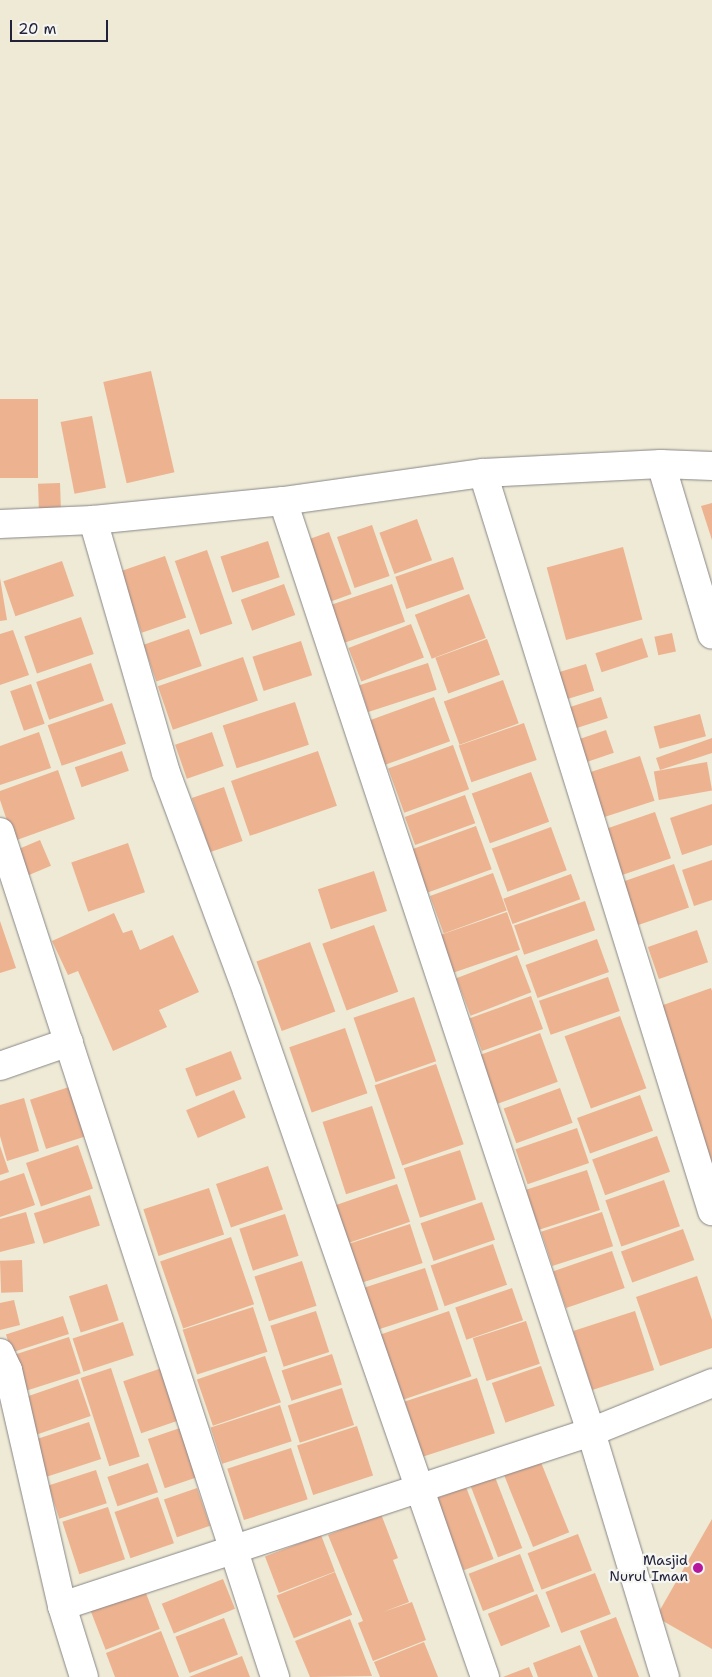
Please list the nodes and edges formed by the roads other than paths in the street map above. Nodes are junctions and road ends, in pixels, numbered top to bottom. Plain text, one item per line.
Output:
1 (661, 464) junction
2 (712, 466) edge
3 (483, 473) junction
4 (283, 501) junction
5 (93, 520) junction
6 (0, 524) edge
7 (712, 635) edge
8 (0, 832) edge
9 (69, 1042) junction
10 (0, 1066) edge
11 (712, 1211) edge
12 (0, 1354) edge
13 (712, 1383) edge
14 (591, 1432) junction
15 (420, 1489) junction
16 (232, 1552) junction
17 (62, 1606) junction
18 (84, 1677) edge
19 (275, 1677) edge
20 (484, 1677) edge
21 (665, 1677) edge

1 - 2 street
1 - 3 street
1 - 7 street
3 - 4 street
3 - 11 street
4 - 5 street
4 - 14 street
5 - 6 street
5 - 15 street
8 - 9 street
9 - 10 street
9 - 16 street
12 - 17 street
13 - 14 street
14 - 15 street
14 - 21 street
15 - 16 street
15 - 20 street
16 - 17 street
16 - 19 street
17 - 18 street

